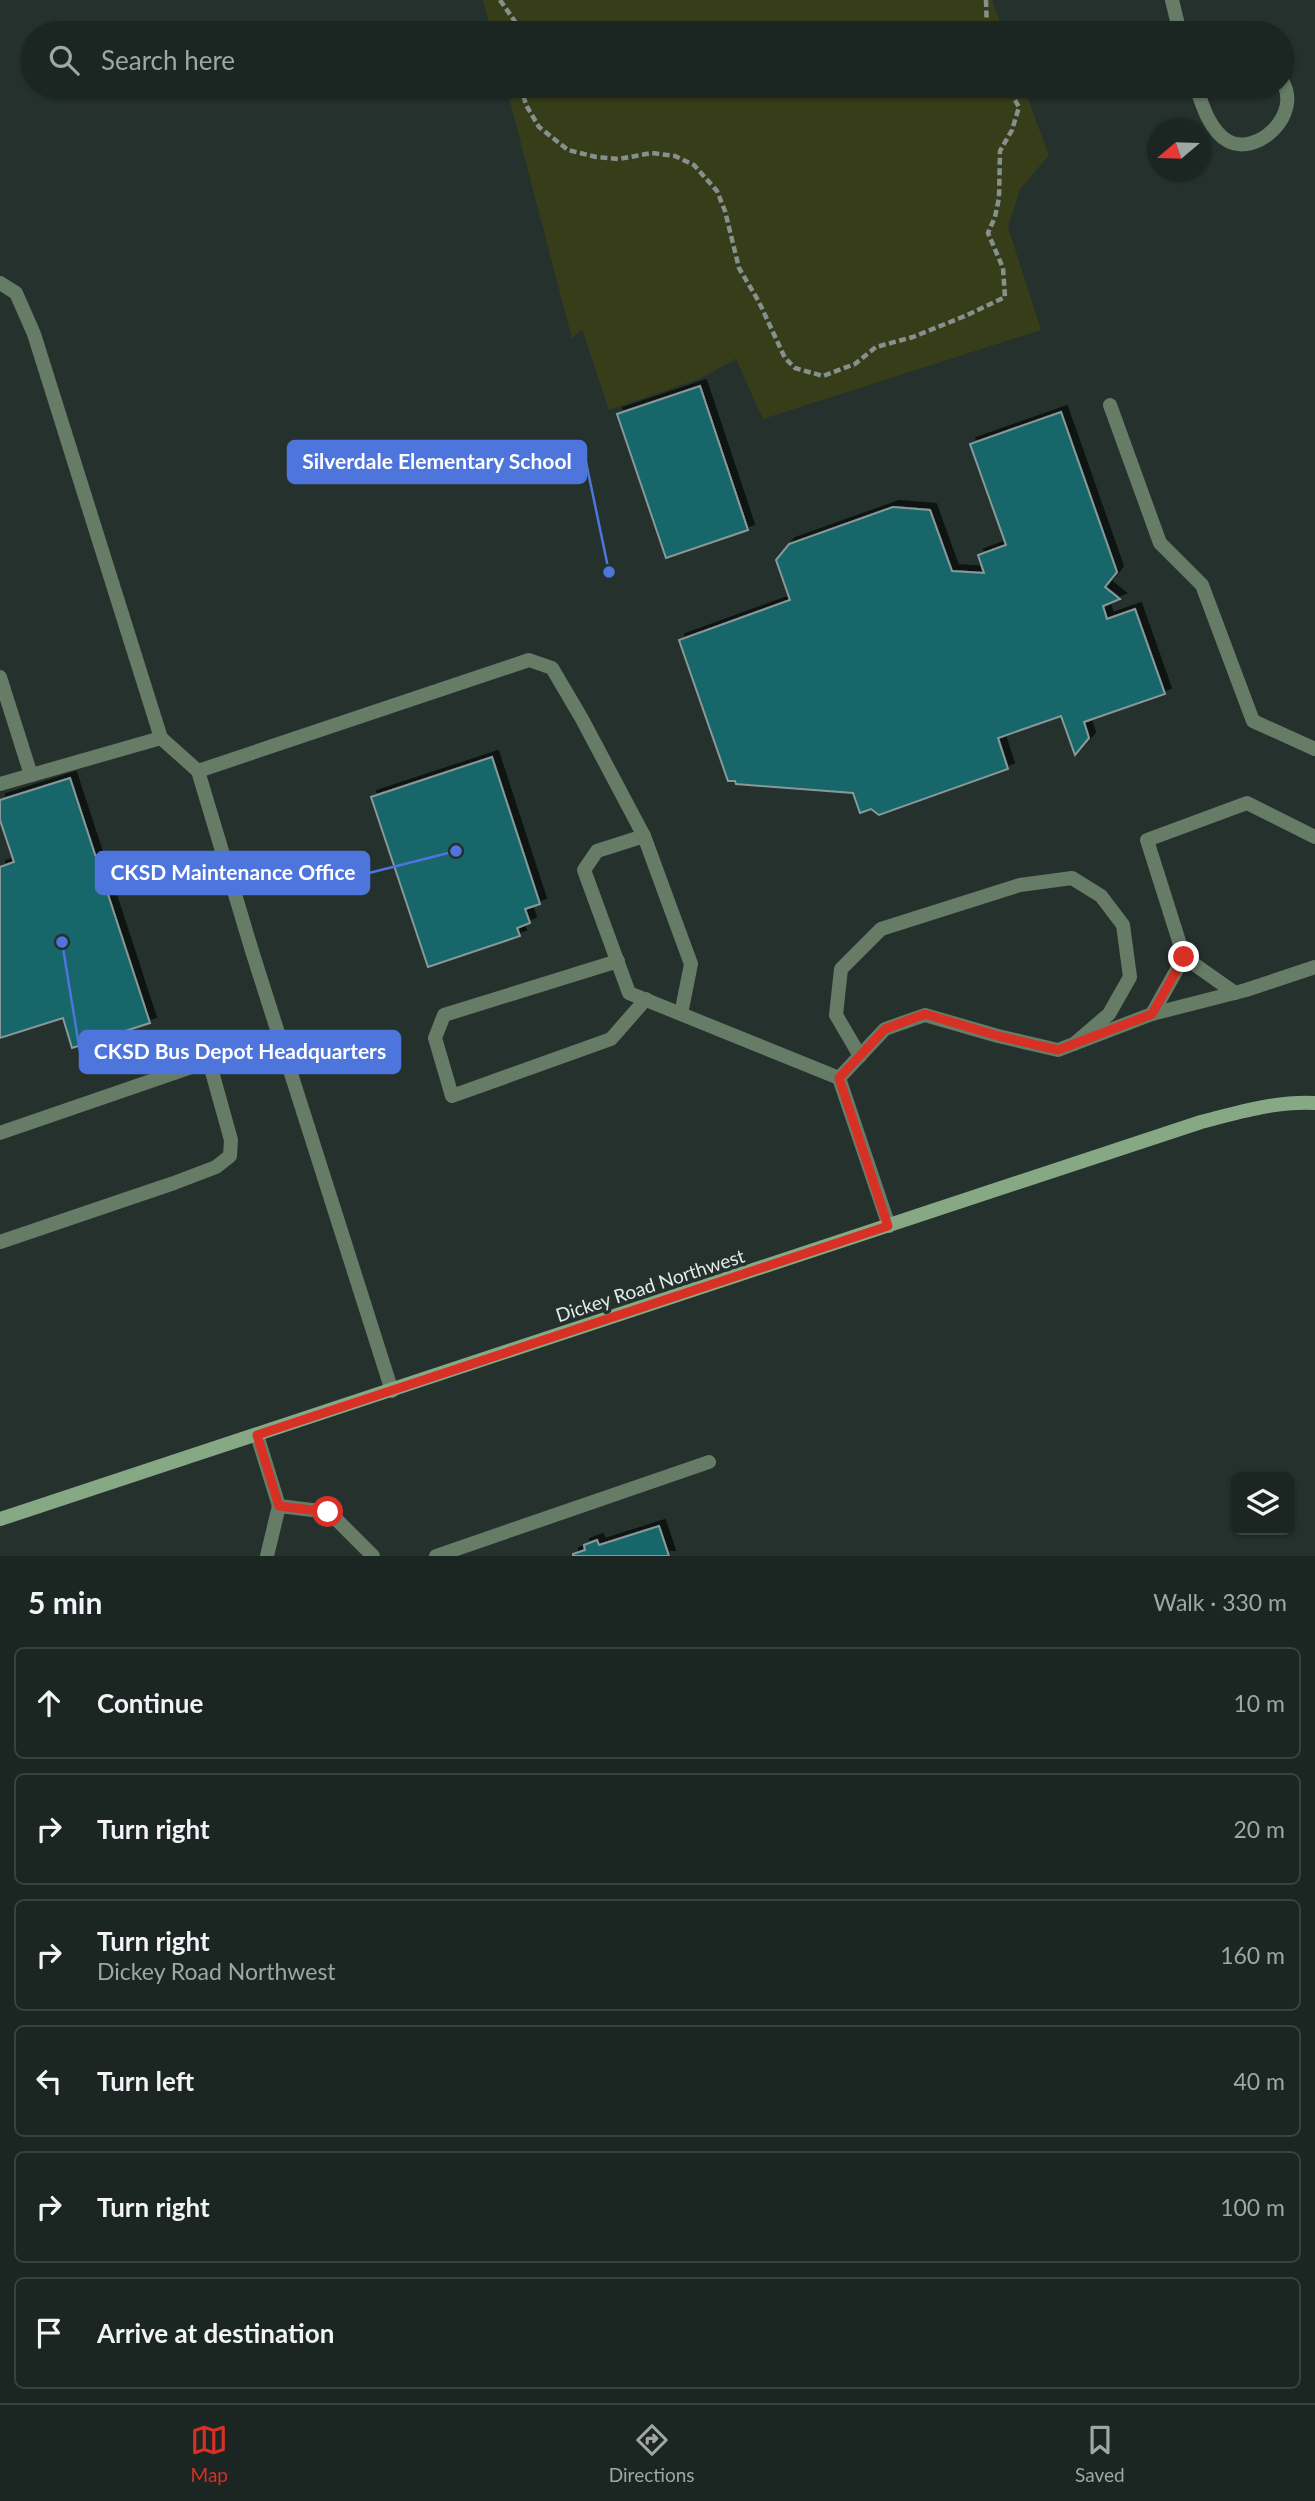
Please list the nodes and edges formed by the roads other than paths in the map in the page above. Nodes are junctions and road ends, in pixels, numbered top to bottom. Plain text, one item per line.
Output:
1 (1172, 0) edge
2 (1177, 21) edge
3 (1201, 98) edge
4 (1286, 98) edge
5 (0, 283) edge
6 (1110, 405) dead end
7 (0, 677) edge
8 (161, 738) junction
9 (1315, 749) edge
10 (198, 771) junction
11 (31, 775) junction
12 (0, 784) edge
13 (644, 836) junction
14 (1315, 836) edge
15 (1184, 957) junction
16 (618, 961) junction
17 (1315, 967) edge
18 (1235, 993) junction
19 (646, 999) junction
20 (681, 1014) junction
21 (1152, 1014) junction
22 (279, 1037) junction
23 (1074, 1044) junction
24 (860, 1056) junction
25 (209, 1061) junction
26 (839, 1078) junction
27 (1315, 1103) edge
28 (0, 1133) edge
29 (888, 1226) junction
30 (0, 1242) edge
31 (392, 1391) junction
32 (257, 1435) junction
33 (709, 1462) dead end
34 (279, 1506) junction
35 (0, 1519) edge
36 (267, 1556) edge
37 (373, 1556) edge
38 (436, 1556) edge

1 - 2 street
3 - 4 street
5 - 8 street
6 - 9 street
7 - 11 street
8 - 10 street
8 - 11 street
10 - 13 street
10 - 22 street
11 - 12 street
13 - 16 street
13 - 20 street
14 - 15 street
15 - 18 street
15 - 21 street
16 - 19 street
16 - 19 street
17 - 18 street
18 - 21 street
19 - 20 street
20 - 26 street
21 - 23 street
22 - 25 street
22 - 31 street
23 - 24 street
23 - 24 street
24 - 26 street
25 - 28 street
25 - 30 street
26 - 29 street
27 - 29 street, Dickey Road Northwest
29 - 31 street, Dickey Road Northwest
31 - 32 street, Dickey Road Northwest
32 - 34 street
32 - 35 street, Dickey Road Northwest
33 - 38 street
34 - 36 street
34 - 37 street

